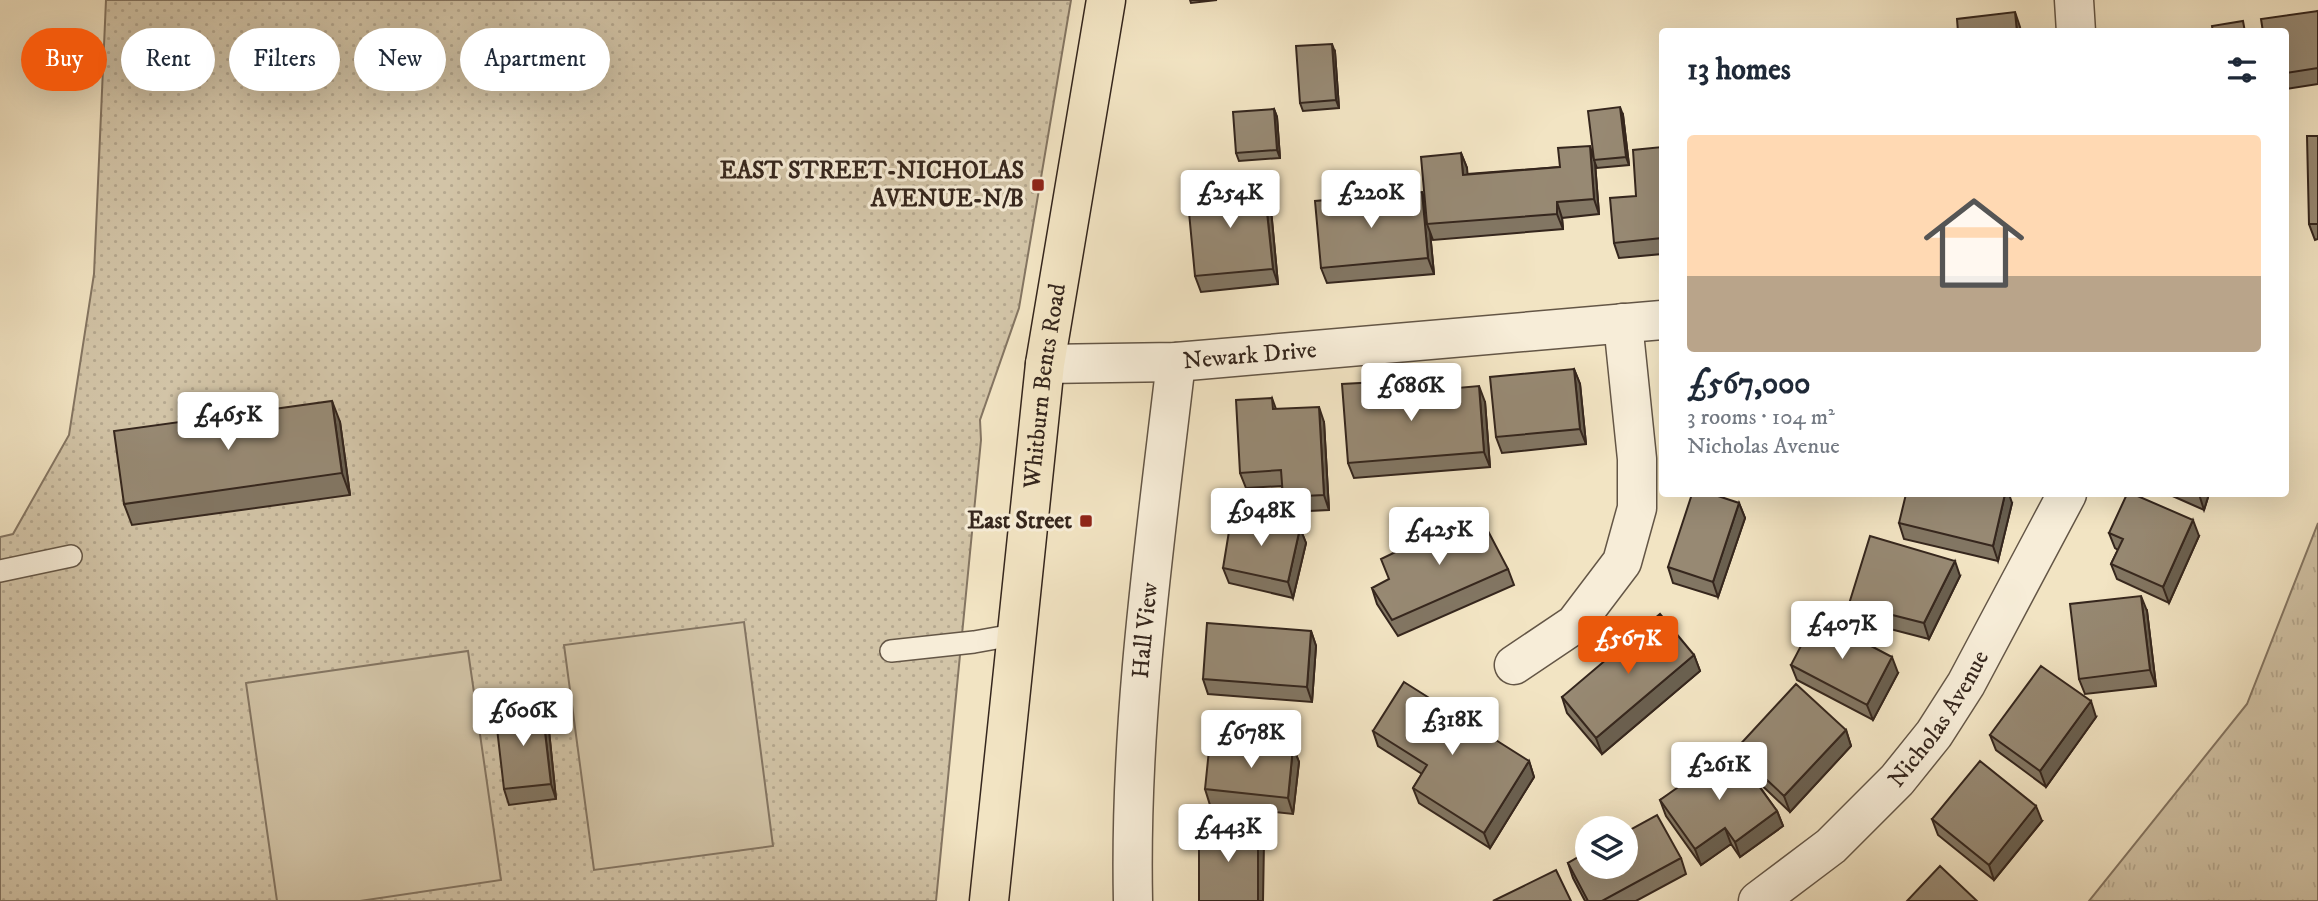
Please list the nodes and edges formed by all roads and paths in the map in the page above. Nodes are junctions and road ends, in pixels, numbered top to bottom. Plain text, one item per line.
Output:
1 (1106, 0) edge
2 (2074, 0) edge
3 (2076, 28) edge
4 (1659, 320) edge
5 (1623, 323) junction
6 (1176, 362) junction
7 (1045, 364) junction
8 (2065, 497) edge
9 (71, 556) dead end
10 (0, 571) edge
11 (1019, 634) junction
12 (891, 651) dead end
13 (1514, 665) dead end
14 (989, 901) edge
15 (1133, 901) edge
16 (1758, 901) edge

1 - 7 main road, Whitburn Bents Road
2 - 3 street
4 - 5 street, Newark Drive
5 - 6 street, Newark Drive
5 - 13 street
6 - 7 street, Newark Drive
6 - 15 street, Hall View
7 - 11 main road, Whitburn Bents Road
8 - 16 street, Nicholas Avenue
9 - 10 lane
11 - 12 lane
11 - 14 main road, Whitburn Bents Road

